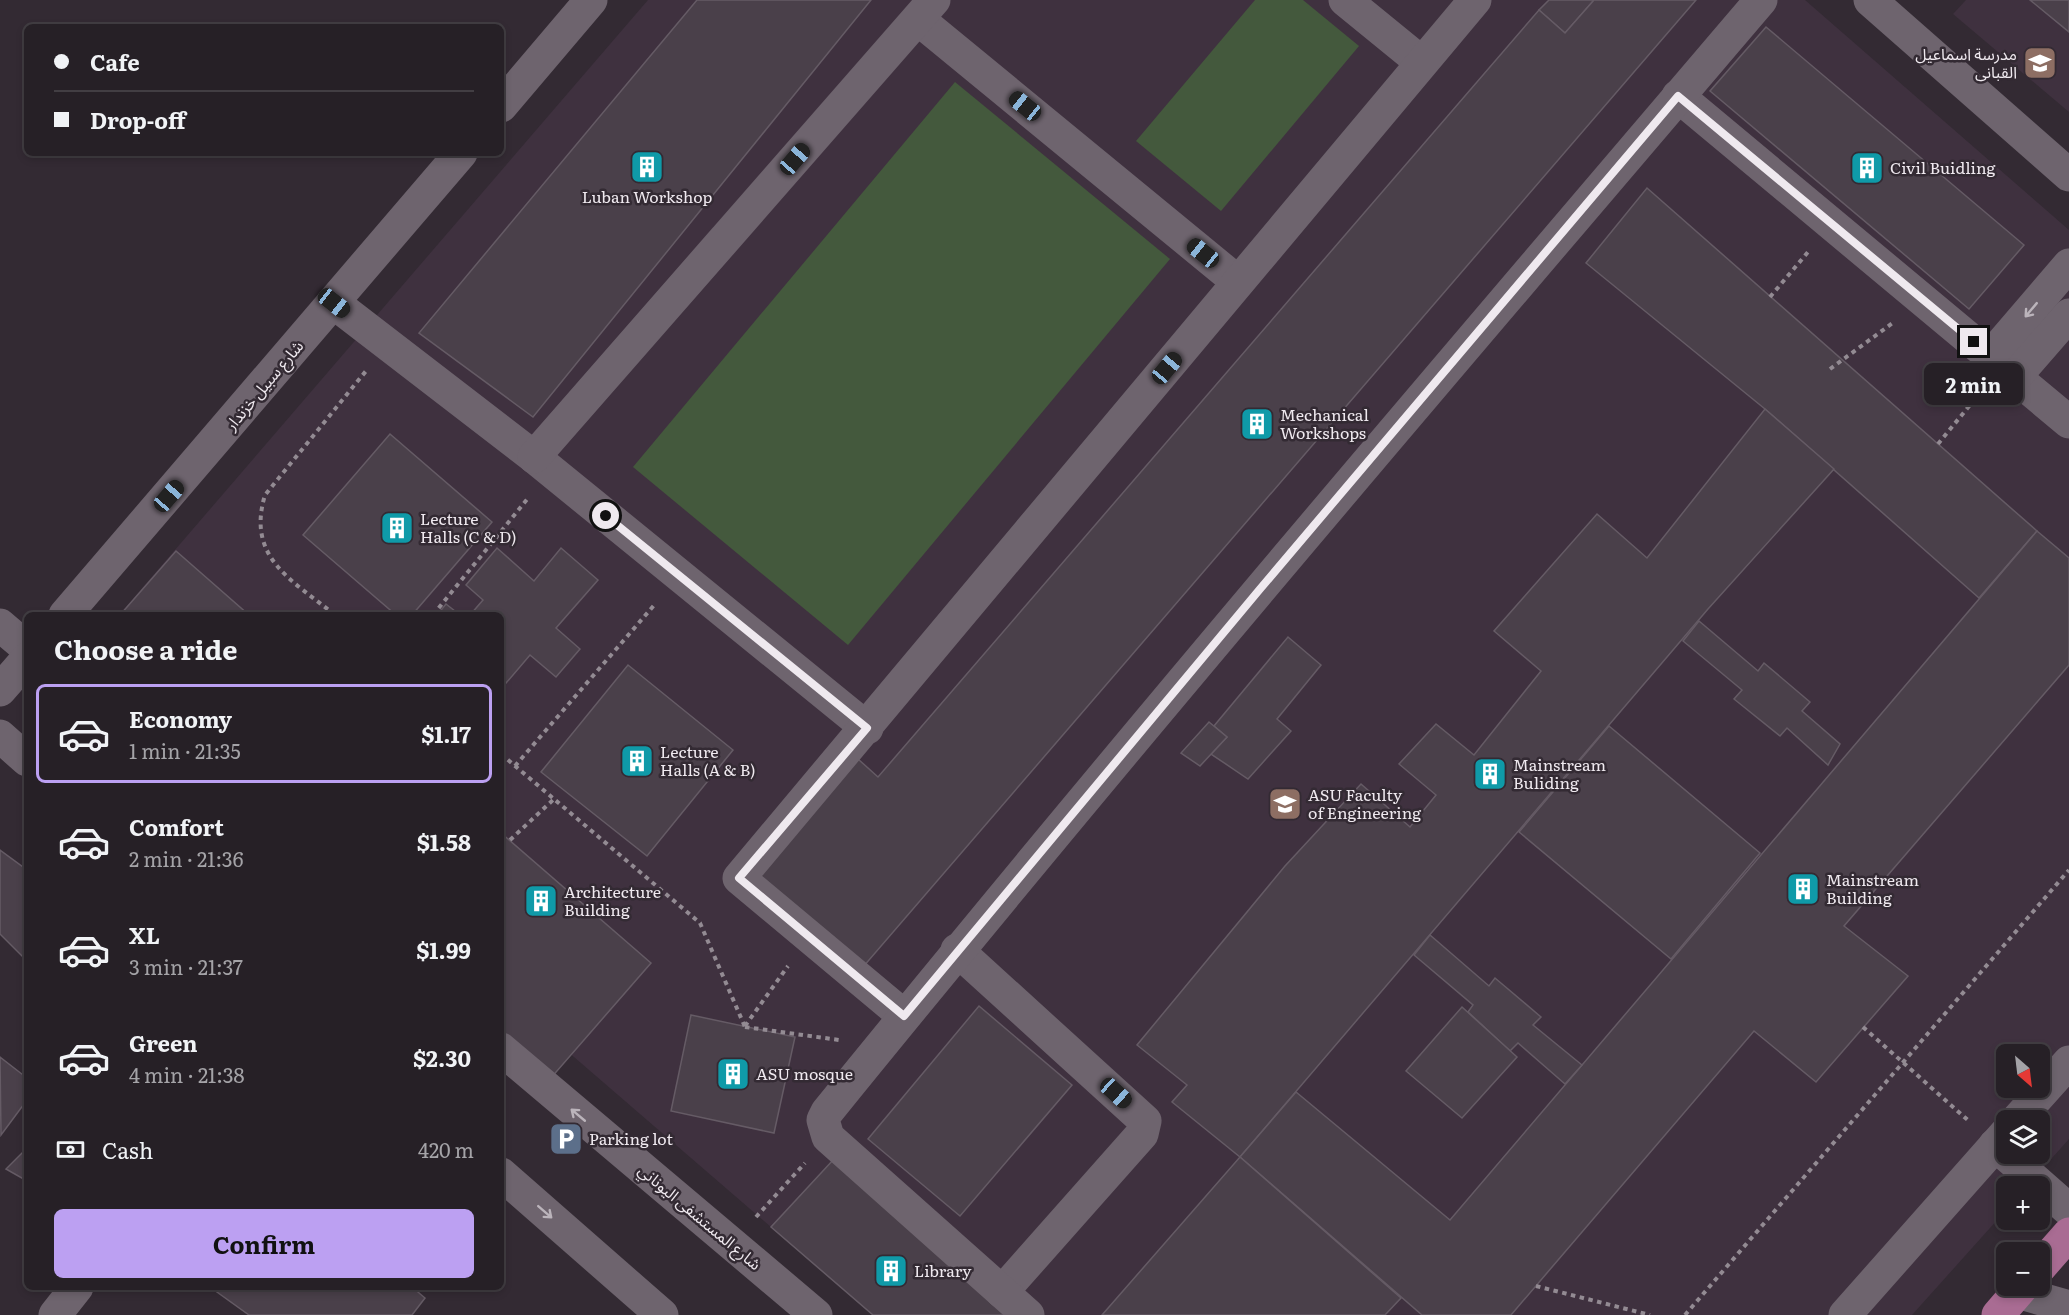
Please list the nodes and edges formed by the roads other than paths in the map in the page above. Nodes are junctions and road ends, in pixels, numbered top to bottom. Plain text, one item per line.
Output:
1 (591, 0) edge
2 (1345, 0) edge
3 (1475, 0) edge
4 (1761, 0) edge
5 (1870, 0) edge
6 (926, 9) edge
7 (1421, 62) junction
8 (1678, 96) junction
9 (504, 102) edge
10 (458, 156) edge
11 (2069, 175) edge
12 (2069, 265) edge
13 (1238, 282) junction
14 (334, 303) junction
15 (2069, 315) edge
16 (2003, 366) junction
17 (2069, 422) edge
18 (543, 464) junction
19 (68, 612) edge
20 (0, 625) edge
21 (24, 645) edge
22 (24, 662) edge
23 (0, 690) edge
24 (867, 728) junction
25 (0, 736) edge
26 (24, 757) edge
27 (957, 950) junction
28 (904, 1016) junction
29 (504, 1052) edge
30 (2069, 1062) edge
31 (2026, 1110) edge
32 (1996, 1144) edge
33 (2026, 1164) edge
34 (504, 1177) edge
35 (2069, 1210) edge
36 (2069, 1234) edge
37 (2050, 1256) edge
38 (75, 1290) edge
39 (1002, 1292) junction
40 (2013, 1298) edge
41 (2069, 1307) edge
42 (55, 1315) edge
43 (662, 1315) edge
44 (816, 1315) edge
45 (1028, 1315) edge
46 (1845, 1315) edge

1 - 9 street
2 - 7 street
3 - 7 street
4 - 8 street
5 - 11 street
6 - 13 street
6 - 18 street
7 - 13 street
8 - 16 street
8 - 27 street
10 - 14 street, شارع سبيل خزندار
12 -> 16 street
13 - 24 street
14 - 18 street
14 - 19 street, شارع سبيل خزندار
15 - 16 street
16 - 17 street
18 - 24 street
20 - 21 street
22 - 23 street
24 - 28 street
25 - 26 street
27 - 28 street
27 - 39 street
28 - 39 street
44 -> 29 street, شارع المستشفى اليوناني
30 - 31 street
32 - 46 street
33 - 35 street
34 -> 43 street
36 - 37 main road
38 - 42 street
39 - 45 street
40 - 41 street

